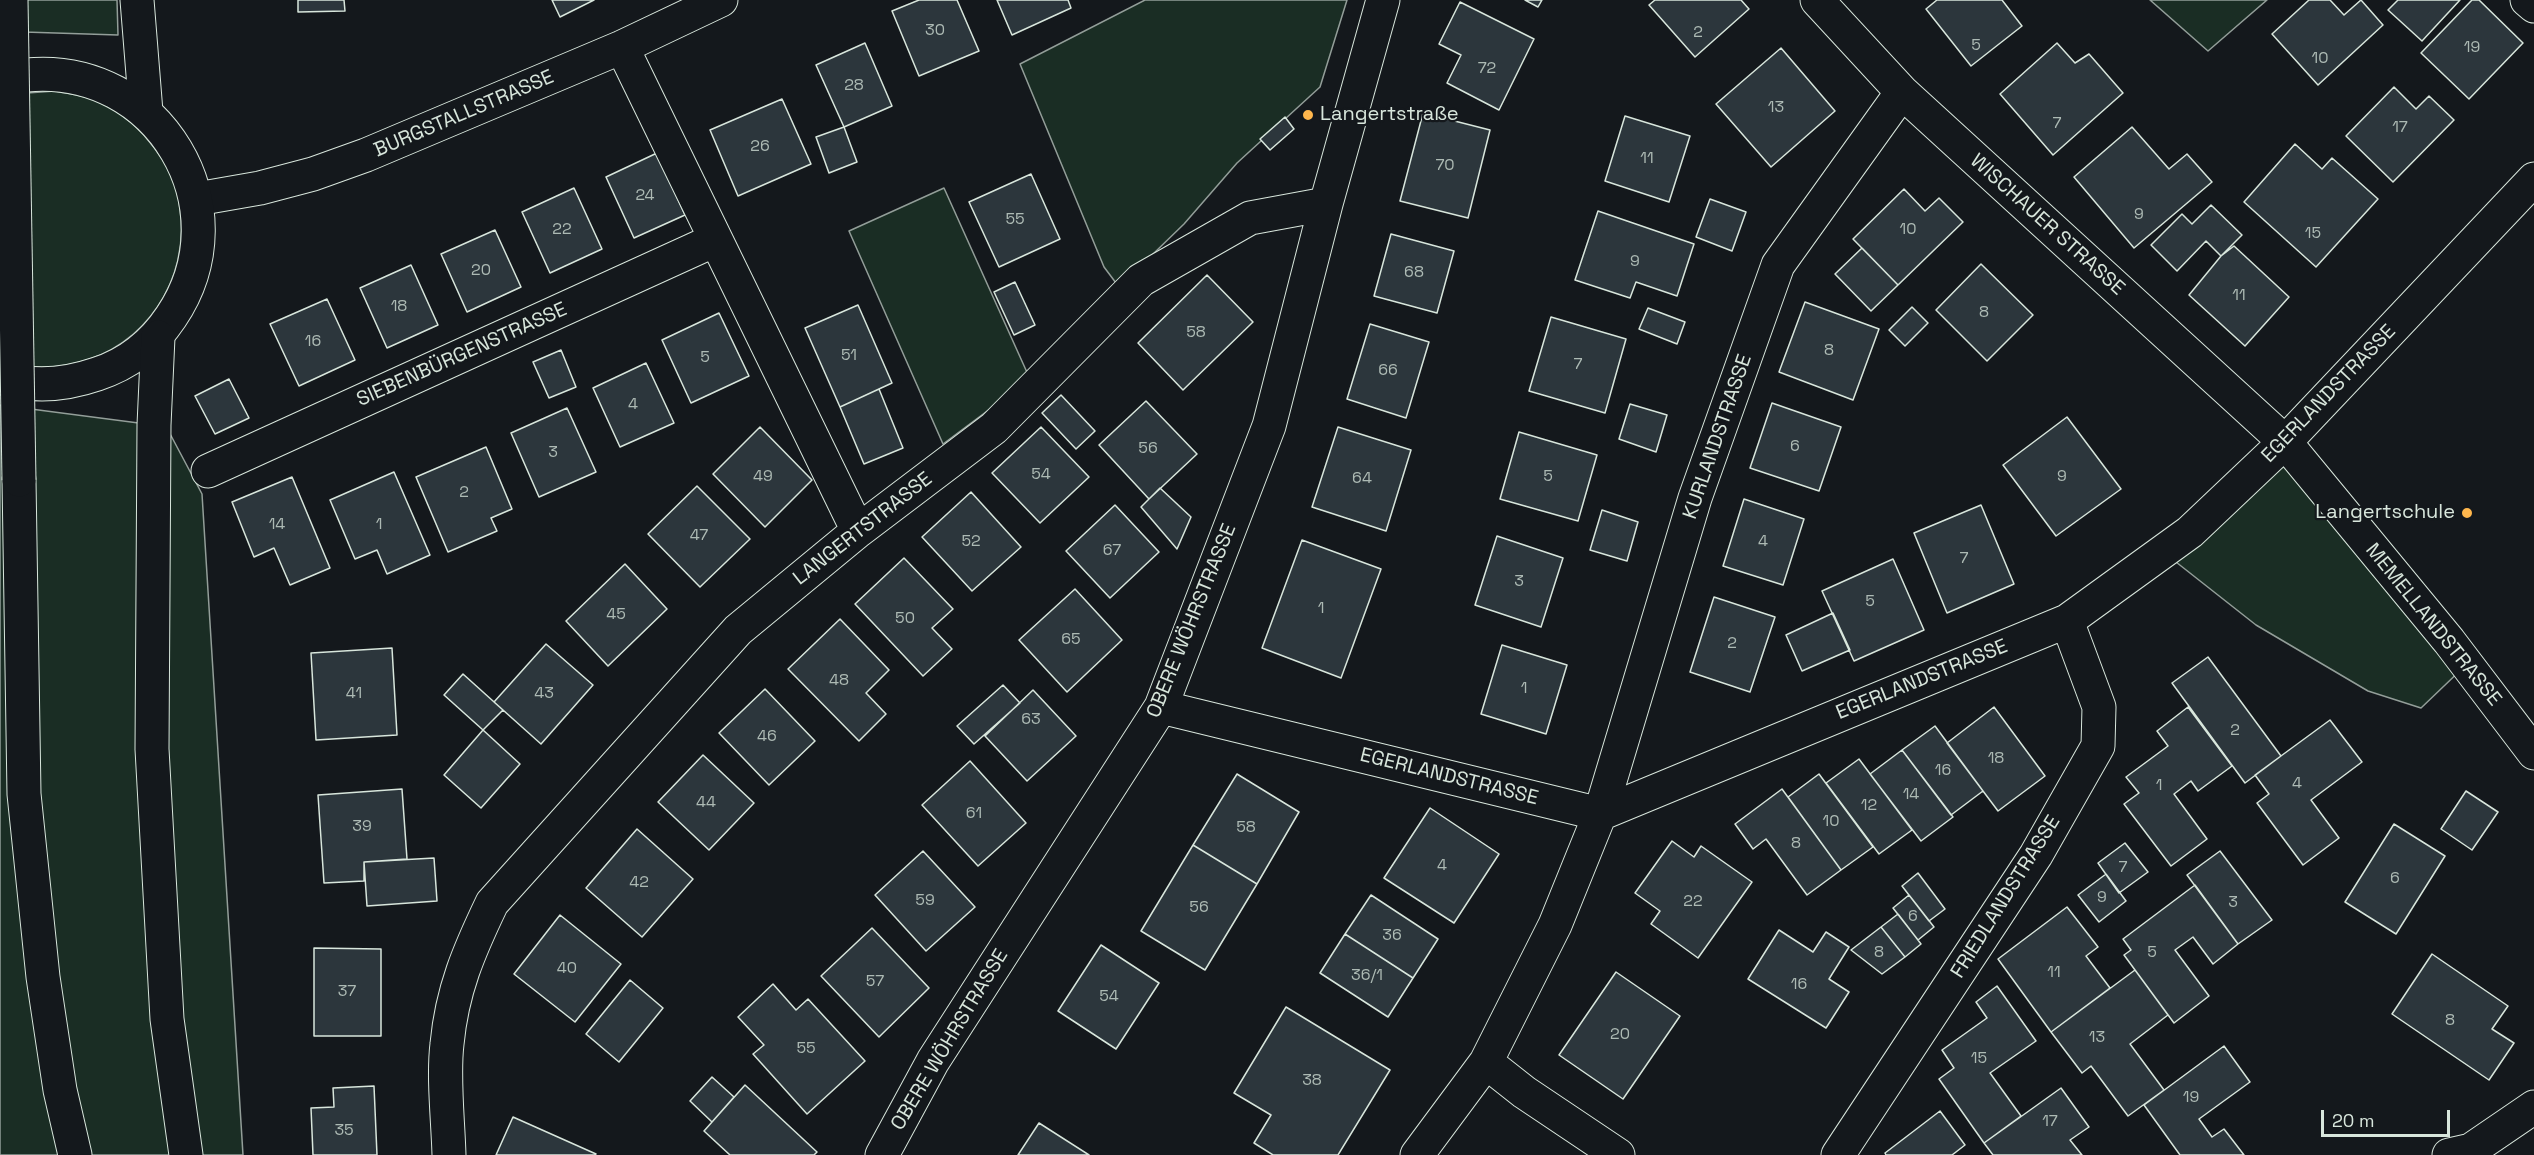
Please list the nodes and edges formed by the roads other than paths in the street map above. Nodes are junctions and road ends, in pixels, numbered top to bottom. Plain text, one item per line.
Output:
1 (11, 0) edge
2 (137, 0) edge
3 (721, 0) edge
4 (1383, 0) edge
5 (1817, 0) edge
6 (2528, 0) edge
7 (2534, 6) edge
8 (622, 46) junction
9 (0, 82) edge
10 (1902, 92) junction
11 (146, 112) junction
12 (2534, 179) edge
13 (197, 199) junction
14 (1326, 204) junction
15 (715, 240) junction
16 (158, 336) junction
17 (0, 377) edge
18 (2285, 442) junction
19 (208, 471) dead end
20 (858, 531) junction
21 (2067, 621) junction
22 (1161, 707) junction
23 (2534, 753) edge
24 (1600, 814) junction
25 (1486, 1062) junction
26 (2534, 1107) edge
27 (75, 1155) edge
28 (186, 1155) edge
29 (449, 1155) edge
30 (882, 1155) edge
31 (1418, 1155) edge
32 (1618, 1155) edge
33 (1838, 1155) edge
34 (2449, 1155) edge

1 - 27 main road, bridge
2 - 11 main road
3 - 8 main road, BURGSTALLSTRASSE
4 - 14 main road
5 - 10 main road, WISCHAUER STRASSE
6 - 7 main road
8 - 13 main road, BURGSTALLSTRASSE
8 - 15 main road
9 - 11 main road
10 - 18 main road, WISCHAUER STRASSE
10 - 24 main road, KURLANDSTRASSE
11 - 13 main road
12 - 18 main road, EGERLANDSTRASSE
13 - 16 main road
14 - 20 main road, LANGERTSTRASSE
14 - 22 main road, OBERE WÖHRSTRASSE
15 - 19 main road, SIEBENBÜRGENSTRASSE
15 - 20 main road
16 - 17 main road
16 - 28 main road
18 - 21 main road, EGERLANDSTRASSE
18 - 23 main road, MEMELLANDSTRASSE
20 - 29 main road, LANGERTSTRASSE
21 - 24 main road, EGERLANDSTRASSE
21 - 33 main road, FRIEDLANDSTRASSE
22 - 24 main road, EGERLANDSTRASSE
22 - 30 main road, OBERE WÖHRSTRASSE
24 - 25 main road
25 - 31 main road
25 - 32 main road
26 - 34 main road

